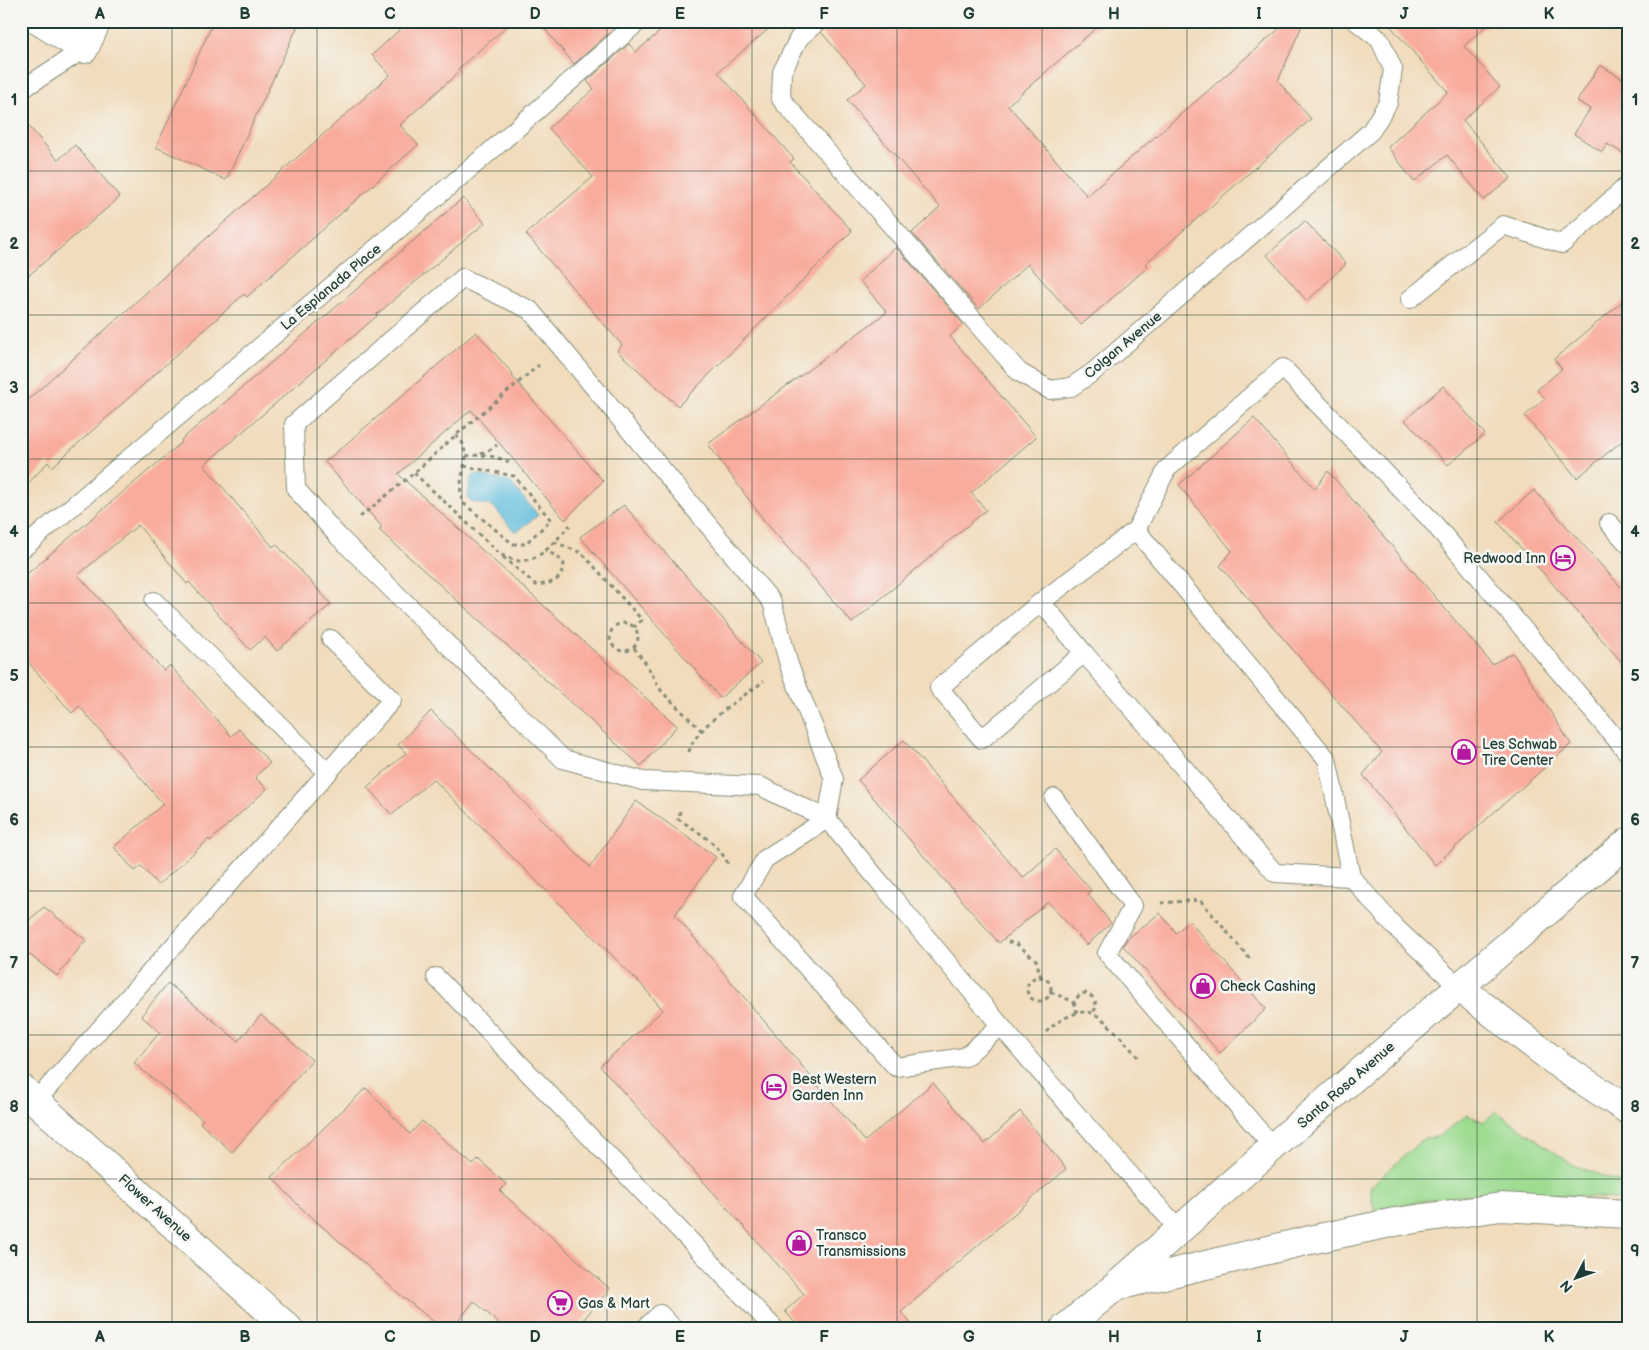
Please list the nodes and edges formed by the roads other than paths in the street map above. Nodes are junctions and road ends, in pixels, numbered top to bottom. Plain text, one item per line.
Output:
1 (39, 21) edge
2 (97, 21) edge
3 (639, 21) edge
4 (818, 21) edge
5 (1356, 21) edge
6 (84, 49) junction
7 (21, 90) edge
8 (1628, 184) edge
9 (1410, 299) dead end
10 (1610, 523) dead end
11 (1136, 530) junction
12 (1628, 544) edge
13 (21, 550) edge
14 (154, 601) dead end
15 (1041, 602) junction
16 (331, 639) dead end
17 (1084, 653) junction
18 (1628, 753) edge
19 (328, 773) junction
20 (1054, 798) dead end
21 (827, 819) junction
22 (1628, 842) edge
23 (1352, 877) junction
24 (436, 977) dead end
25 (1459, 987) junction
26 (1000, 1026) junction
27 (29, 1094) edge
28 (1628, 1110) edge
29 (1273, 1147) junction
30 (1628, 1214) edge
31 (1179, 1229) junction
32 (1116, 1286) junction
33 (289, 1329) edge
34 (644, 1329) edge
35 (674, 1329) edge
36 (775, 1329) edge
37 (1064, 1329) edge

1 - 6 main road
2 - 6 main road
3 - 13 lane, La Esplanada Place
4 - 5 lane, Colgan Avenue
6 - 7 lane
8 - 9 lane
10 - 12 lane
11 - 15 lane
11 - 18 lane
11 - 23 lane
14 - 19 lane
15 - 17 lane
15 - 17 lane
16 - 19 lane
17 - 23 lane
19 - 27 lane
20 - 29 lane
21 - 21 lane
21 - 26 lane
21 - 26 lane
22 - 25 main road, Santa Rosa Avenue
23 - 25 lane
24 - 36 lane
25 - 28 main road
25 - 29 main road, Santa Rosa Avenue
26 - 31 lane
27 - 33 main road, Flower Avenue
29 - 31 main road, Santa Rosa Avenue
30 - 32 main road
31 - 32 main road, Santa Rosa Avenue
32 - 37 main road, Santa Rosa Avenue
34 - 35 lane

